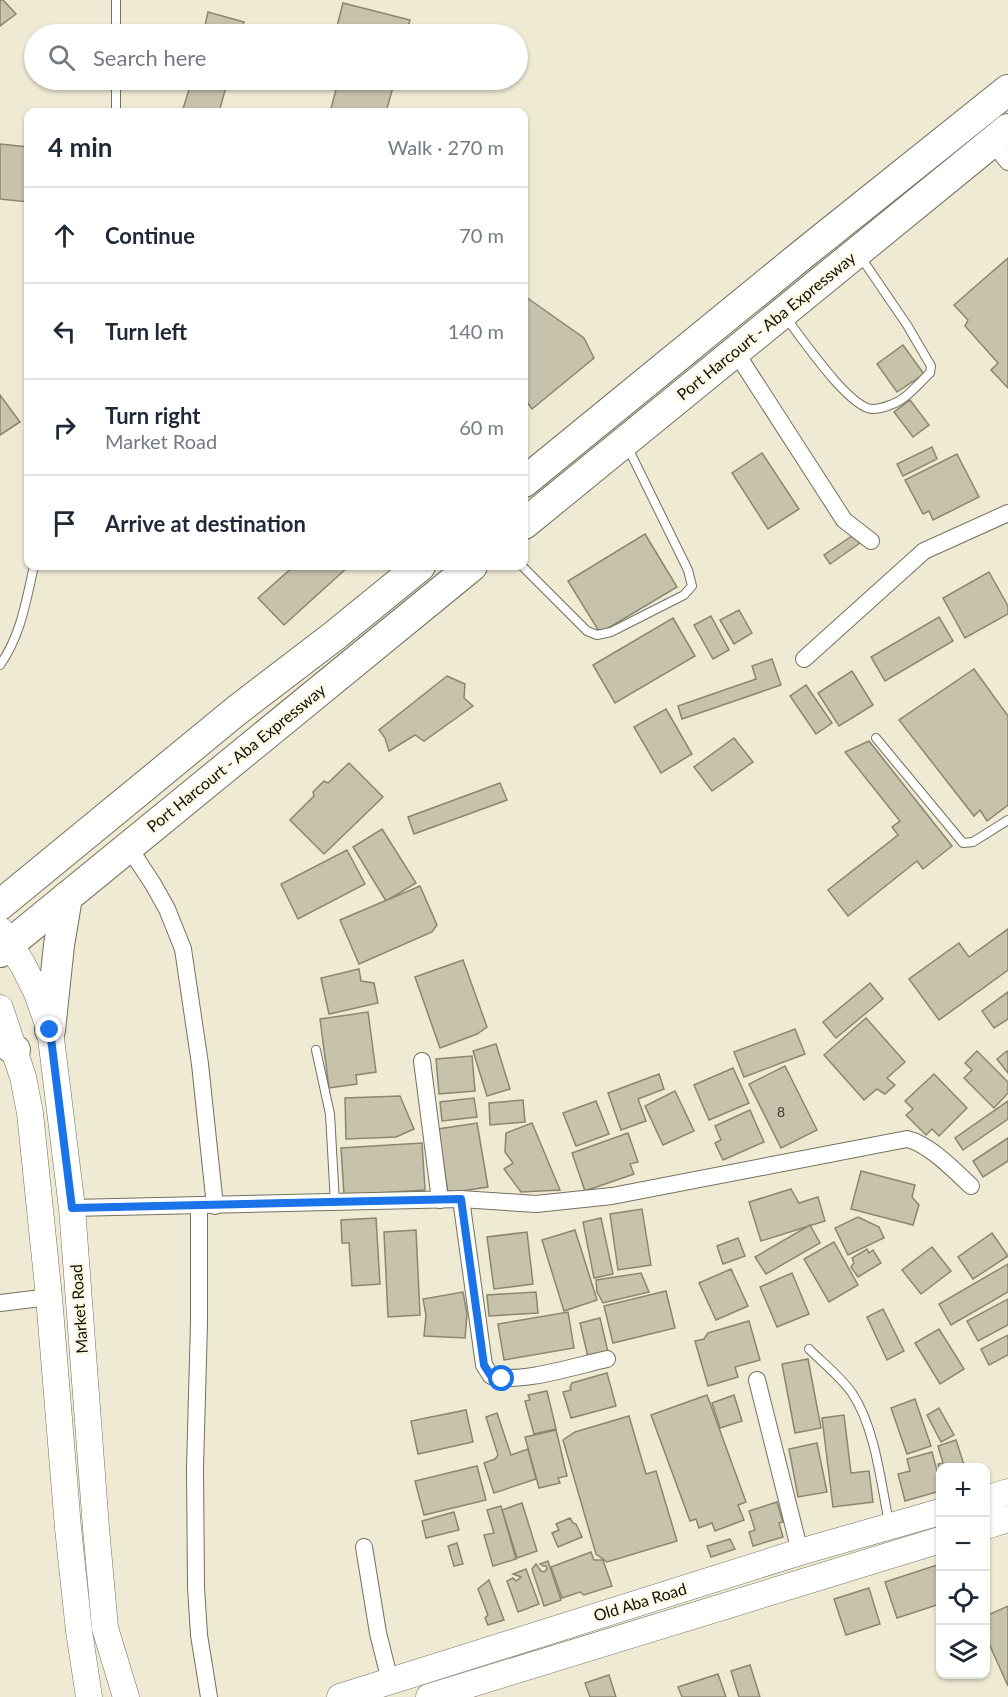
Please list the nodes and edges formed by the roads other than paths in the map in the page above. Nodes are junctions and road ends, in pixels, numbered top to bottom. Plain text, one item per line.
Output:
1 (116, 0) edge
2 (116, 24) edge
3 (116, 90) edge
4 (1008, 90) edge
5 (116, 108) edge
6 (1003, 145) edge
7 (857, 252) junction
8 (782, 313) junction
9 (735, 351) junction
10 (624, 441) junction
11 (528, 479) edge
12 (1008, 513) edge
13 (528, 521) edge
14 (871, 541) dead end
15 (33, 570) edge
16 (415, 570) edge
17 (467, 570) edge
18 (526, 570) edge
19 (804, 659) dead end
20 (0, 665) edge
21 (876, 738) dead end
22 (1008, 820) edge
23 (128, 846) junction
24 (67, 897) junction
25 (2, 923) edge
26 (0, 1008) edge
27 (50, 1030) junction
28 (7, 1045) edge
29 (316, 1050) dead end
30 (422, 1061) dead end
31 (971, 1186) dead end
32 (461, 1199) junction
33 (440, 1200) junction
34 (335, 1203) junction
35 (207, 1206) junction
36 (72, 1208) junction
37 (49, 1297) junction
38 (0, 1303) edge
39 (809, 1349) dead end
40 (607, 1359) dead end
41 (757, 1380) dead end
42 (1008, 1492) edge
43 (990, 1497) edge
44 (936, 1513) edge
45 (1008, 1519) edge
46 (990, 1525) edge
47 (890, 1527) junction
48 (936, 1541) edge
49 (364, 1547) dead end
50 (800, 1552) junction
51 (390, 1681) junction
52 (462, 1692) edge
53 (89, 1697) edge
54 (126, 1697) edge
55 (209, 1697) edge
56 (340, 1697) edge
57 (429, 1697) edge

1 - 2 lane
3 - 5 lane
4 - 11 highway, Port Harcourt - Aba Expressway
6 - 7 highway, Port Harcourt - Aba Expressway
7 - 8 highway, Port Harcourt - Aba Expressway
7 - 8 lane
8 - 9 highway, Port Harcourt - Aba Expressway
9 - 10 highway, Port Harcourt - Aba Expressway
9 - 14 street
10 - 13 highway, Port Harcourt - Aba Expressway
10 - 18 lane
12 - 19 street
15 - 20 lane
16 - 25 highway
17 - 23 highway, Port Harcourt - Aba Expressway
21 - 22 lane
23 - 24 highway, Port Harcourt - Aba Expressway
23 - 35 street
24 - 25 highway, Port Harcourt - Aba Expressway
24 - 27 highway
25 - 27 main road, Market Road
26 - 28 main road, Market Road
27 - 36 main road, Market Road
28 - 37 main road, Market Road
29 - 34 lane
30 - 33 street
31 - 32 street
32 - 33 street
32 - 40 street
33 - 34 street
34 - 35 street
35 - 36 street
35 - 55 street
36 - 54 main road, Market Road
37 - 38 street
37 - 53 main road, Market Road
39 - 47 lane
41 - 50 street
42 - 43 main road
44 - 47 main road, Old Aba Road
45 - 46 main road
47 - 50 main road, Old Aba Road
48 - 52 main road, Old Aba Road
49 - 51 street
50 - 51 main road, Old Aba Road
51 - 56 main road, Old Aba Road
52 - 57 main road, Old Aba Road

